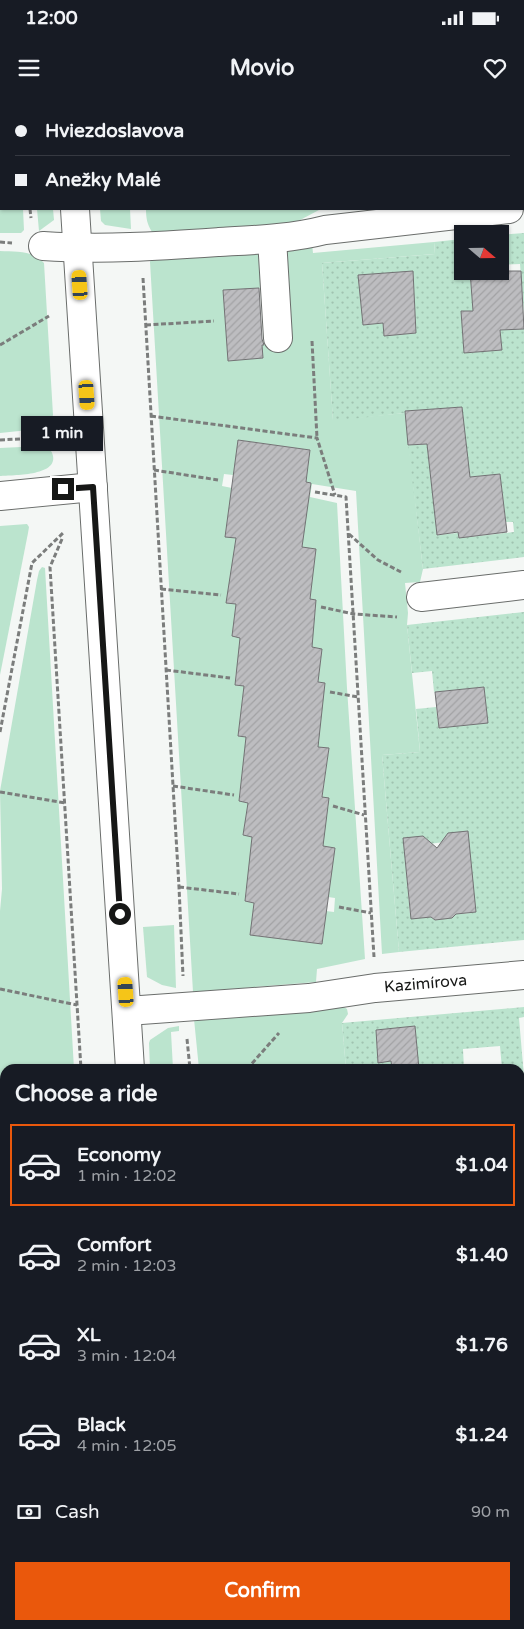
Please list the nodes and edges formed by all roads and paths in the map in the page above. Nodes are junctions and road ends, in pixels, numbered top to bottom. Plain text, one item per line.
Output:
1 (75, 210) edge
2 (499, 210) edge
3 (272, 239) junction
4 (43, 246) dead end
5 (77, 248) junction
6 (143, 277) dead end
7 (54, 312) dead end
8 (214, 321) dead end
9 (146, 325) junction
10 (278, 338) dead end
11 (0, 346) edge
12 (151, 416) junction
13 (61, 437) dead end
14 (0, 440) edge
15 (154, 470) junction
16 (218, 480) dead end
17 (93, 487) junction
18 (315, 492) dead end
19 (335, 495) junction
20 (0, 496) edge
21 (66, 529) dead end
22 (349, 534) junction
23 (406, 573) dead end
24 (524, 585) edge
25 (161, 589) junction
26 (221, 596) dead end
27 (421, 597) dead end
28 (321, 607) dead end
29 (354, 614) junction
30 (166, 670) junction
31 (230, 678) dead end
32 (330, 692) dead end
33 (358, 697) junction
34 (173, 786) junction
35 (0, 792) edge
36 (234, 795) dead end
37 (65, 803) junction
38 (333, 806) dead end
39 (364, 815) junction
40 (179, 887) junction
41 (239, 894) dead end
42 (339, 907) dead end
43 (371, 913) junction
44 (524, 975) edge
45 (375, 988) junction
46 (0, 989) edge
47 (76, 1005) junction
48 (184, 1006) junction
49 (127, 1011) junction
50 (81, 1064) edge
51 (130, 1064) edge
52 (190, 1064) edge

1 - 5 street
2 - 3 street
3 - 5 street
3 - 10 street
4 - 5 street
5 - 17 street
6 - 9 path
7 - 11 path
8 - 9 path
9 - 12 path
12 - 15 path
12 - 19 path
13 - 14 path
15 - 16 path
15 - 25 path
17 - 20 street
17 - 49 street
18 - 19 path
19 - 22 path
21 - 37 path
22 - 23 path
22 - 29 path
24 - 27 street
25 - 26 path
25 - 30 path
28 - 29 path
29 - 33 path
30 - 31 path
30 - 34 path
32 - 33 path
33 - 39 path
34 - 36 path
34 - 40 path
35 - 37 path
37 - 47 path
38 - 39 path
39 - 43 path
40 - 41 path
40 - 48 path
42 - 43 path
43 - 45 path
44 - 45 street, Kazimírova
45 - 48 street, Kazimírova
46 - 47 path
47 - 50 path
48 - 49 street, Kazimírova
48 - 52 path
49 - 51 street

